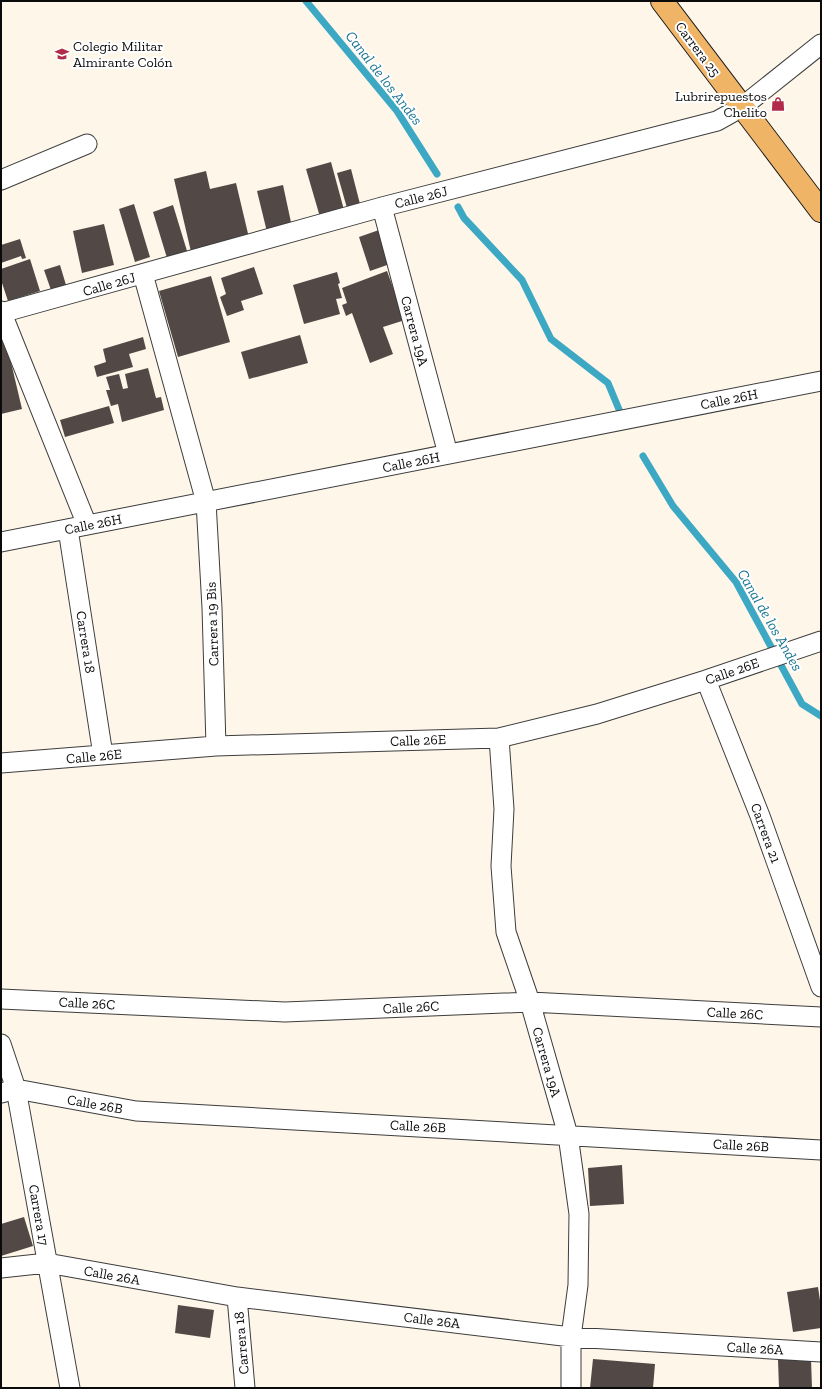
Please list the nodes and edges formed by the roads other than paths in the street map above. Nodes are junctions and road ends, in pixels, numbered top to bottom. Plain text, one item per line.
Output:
1 (662, 1) edge
2 (821, 44) edge
3 (742, 107) junction
4 (87, 144) dead end
5 (1, 180) edge
6 (382, 207) junction
7 (821, 209) edge
8 (143, 274) junction
9 (1, 312) edge
10 (821, 381) edge
11 (448, 454) junction
12 (206, 502) junction
13 (88, 525) junction
14 (68, 529) junction
15 (1, 542) edge
16 (815, 642) edge
17 (706, 680) junction
18 (499, 738) junction
19 (216, 746) junction
20 (103, 755) junction
21 (1, 763) edge
22 (821, 988) edge
23 (1, 999) edge
24 (530, 1002) junction
25 (821, 1017) edge
26 (1, 1044) edge
27 (9, 1091) edge
28 (568, 1135) junction
29 (821, 1150) edge
30 (47, 1263) junction
31 (1, 1268) edge
32 (237, 1297) junction
33 (571, 1337) junction
34 (821, 1352) edge
35 (70, 1388) edge
36 (246, 1388) edge
37 (571, 1388) edge

1 - 3 main road, Carrera 25
2 - 3 street, Calle 26J
3 - 6 street, Calle 26J
3 - 7 main road, Carrera 25
4 - 5 street
6 - 8 street, Calle 26J
6 - 11 street, Carrera 19A
8 - 9 street, Calle 26J
8 - 12 street, Carrera 19 Bis
9 - 13 street
10 - 11 street, Calle 26H
11 - 12 street, Calle 26H
12 - 13 street, Calle 26H
12 - 19 street, Carrera 19 Bis
13 - 14 street, Calle 26H
14 - 15 street, Calle 26H
14 - 20 street, Carrera 18
16 - 17 street, Calle 26E
17 - 18 street, Calle 26E
17 - 22 street, Carrera 21
18 - 19 street, Calle 26E
18 - 24 street, Carrera 19A
19 - 20 street, Calle 26E
20 - 21 street, Calle 26E
23 - 24 street, Calle 26C
24 - 25 street, Calle 26C
24 - 28 street, Carrera 19A
26 - 27 street, Carrera 17
27 - 28 street, Calle 26B
27 - 30 street, Carrera 17
28 - 29 street, Calle 26B
28 - 33 street, Carrera 19A
30 - 31 street, Calle 26A
30 - 32 street, Calle 26A
30 - 35 street, Carrera 17
32 - 33 street, Calle 26A
32 - 36 street, Carrera 18
33 - 34 street, Calle 26A
33 - 37 street, Carrera 19A

